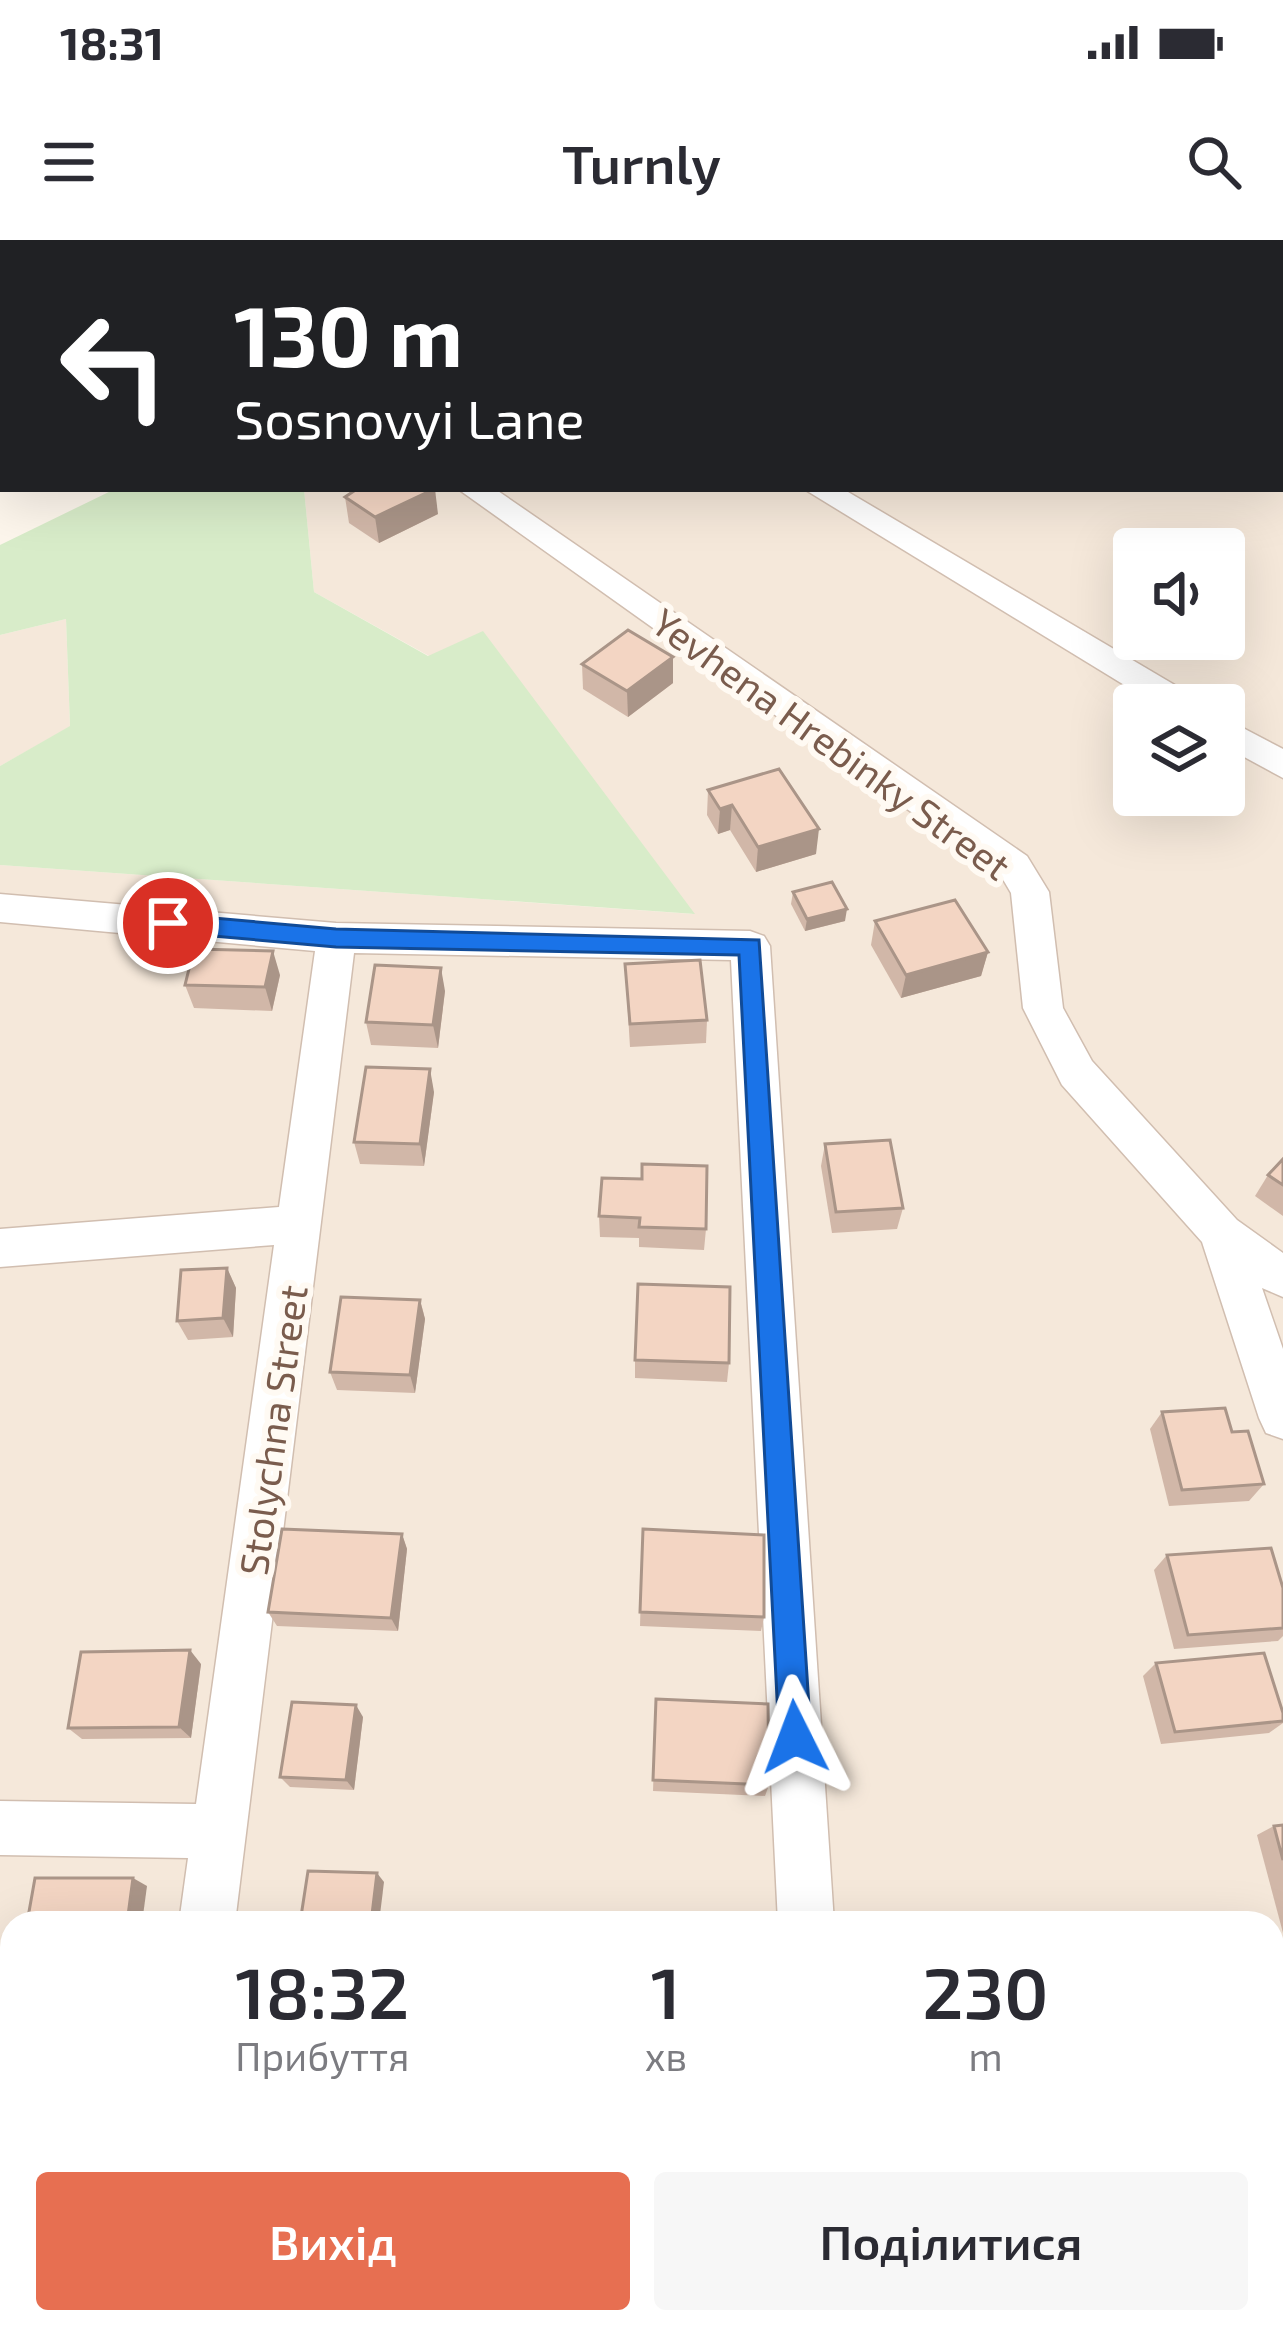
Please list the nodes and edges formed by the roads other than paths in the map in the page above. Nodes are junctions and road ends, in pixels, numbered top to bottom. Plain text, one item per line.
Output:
1 (478, 492) edge
2 (825, 492) edge
3 (1148, 684) edge
4 (1245, 742) edge
5 (1283, 765) edge
6 (0, 908) edge
7 (336, 938) junction
8 (299, 1224) junction
9 (1221, 1233) junction
10 (0, 1248) edge
11 (1283, 1278) edge
12 (1283, 1418) edge
13 (0, 1828) edge
14 (219, 1831) junction
15 (209, 1911) edge
16 (805, 1911) edge

1 - 9 street, Yevhena Hrebinky Street
2 - 3 street
4 - 5 street
6 - 7 street
7 - 8 street, Stolychna Street
7 - 16 street
8 - 10 street
8 - 14 street, Stolychna Street
9 - 11 street
9 - 12 street
13 - 14 street
14 - 15 street, Stolychna Street

